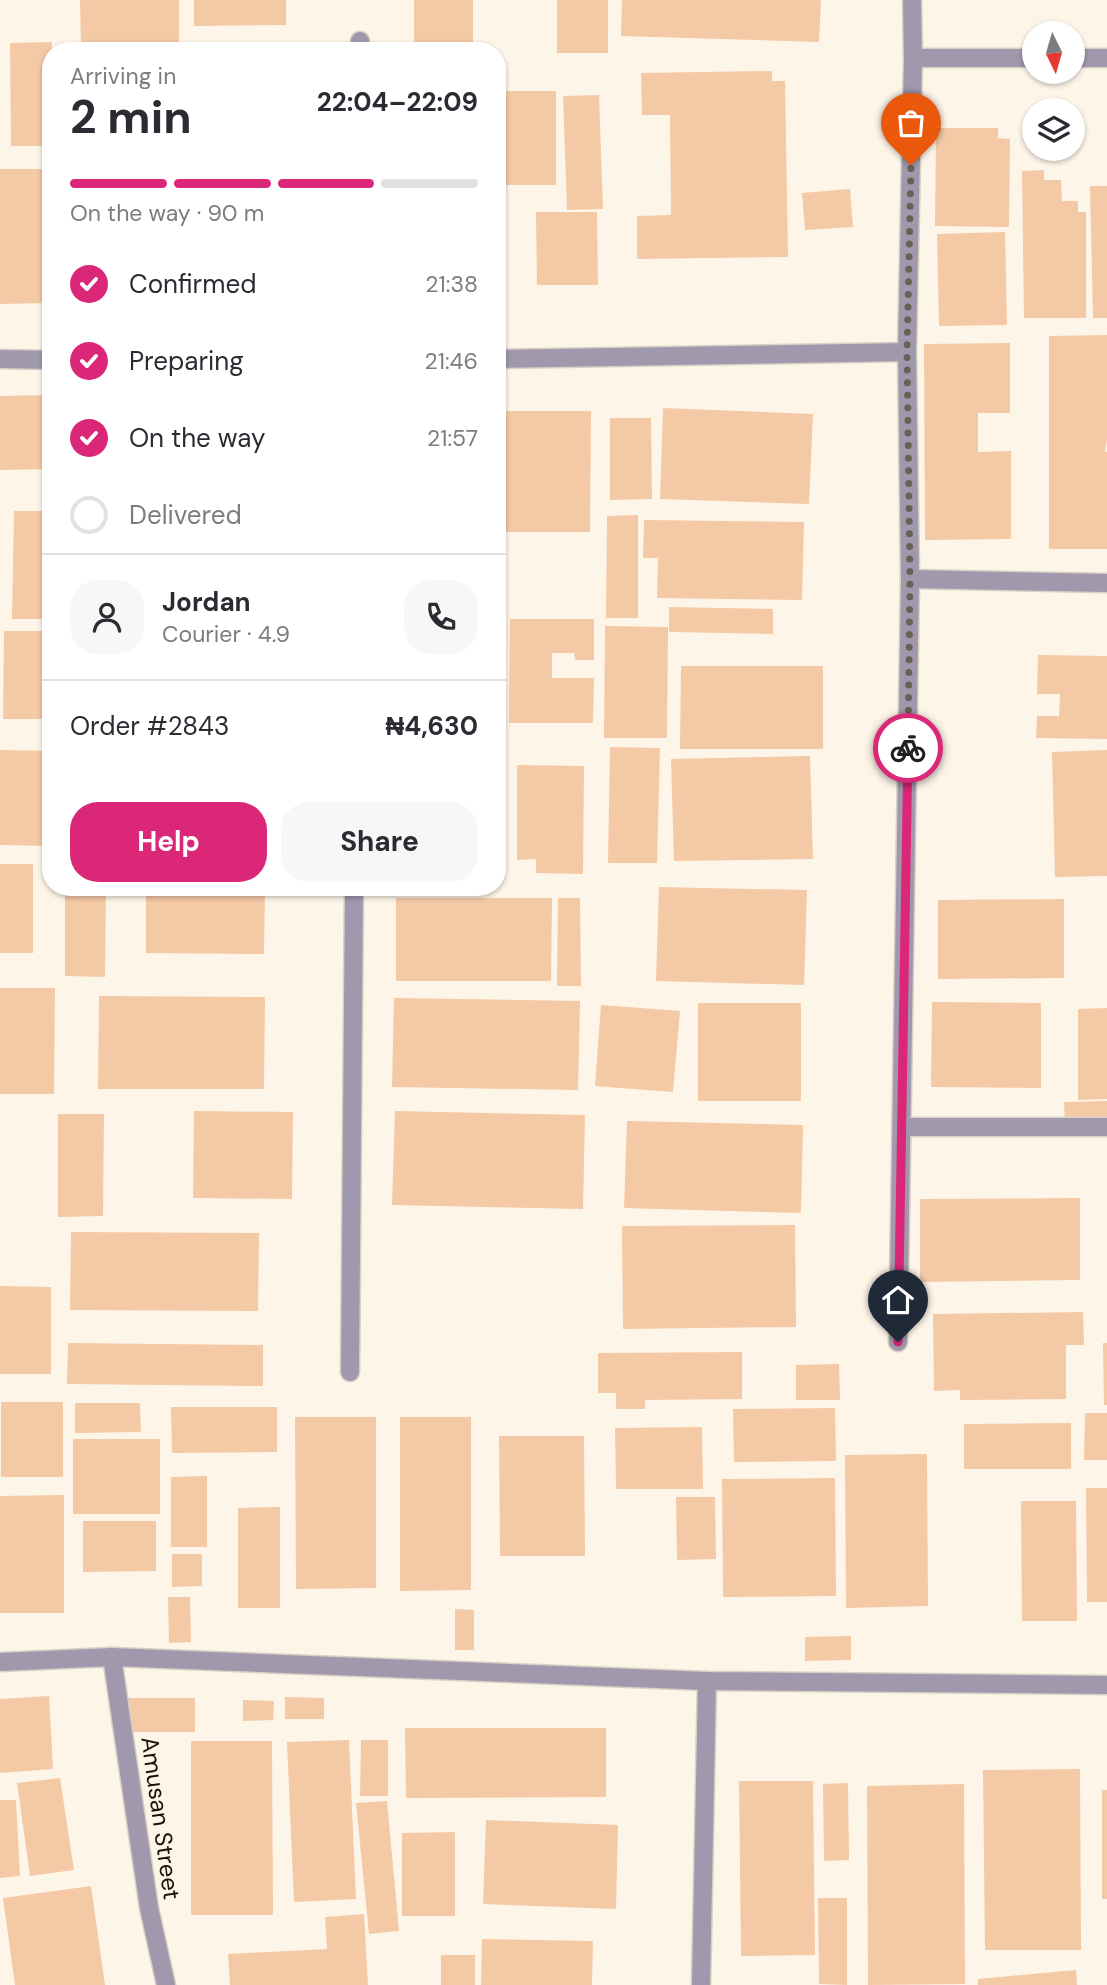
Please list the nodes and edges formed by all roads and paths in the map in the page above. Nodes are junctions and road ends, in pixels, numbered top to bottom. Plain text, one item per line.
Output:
1 (912, 0) edge
2 (913, 58) junction
3 (1022, 58) edge
4 (1085, 58) edge
5 (1107, 58) edge
6 (907, 352) junction
7 (0, 359) edge
8 (506, 359) edge
9 (42, 360) edge
10 (910, 579) junction
11 (1107, 583) edge
12 (354, 896) edge
13 (902, 1127) junction
14 (1107, 1127) edge
15 (898, 1342) dead end
16 (350, 1372) dead end
17 (112, 1657) junction
18 (0, 1662) edge
19 (707, 1681) junction
20 (1107, 1685) edge
21 (166, 1985) edge
22 (701, 1985) edge

1 - 2 street
2 - 3 street
2 - 6 street
4 - 5 street
6 - 8 street
6 - 10 street
7 - 9 street
10 - 11 street
10 - 13 street
12 - 16 street
13 - 14 street
13 - 15 street
17 - 18 street
17 - 19 street
17 - 21 street, Amusan Street
19 - 20 street
19 - 22 street

